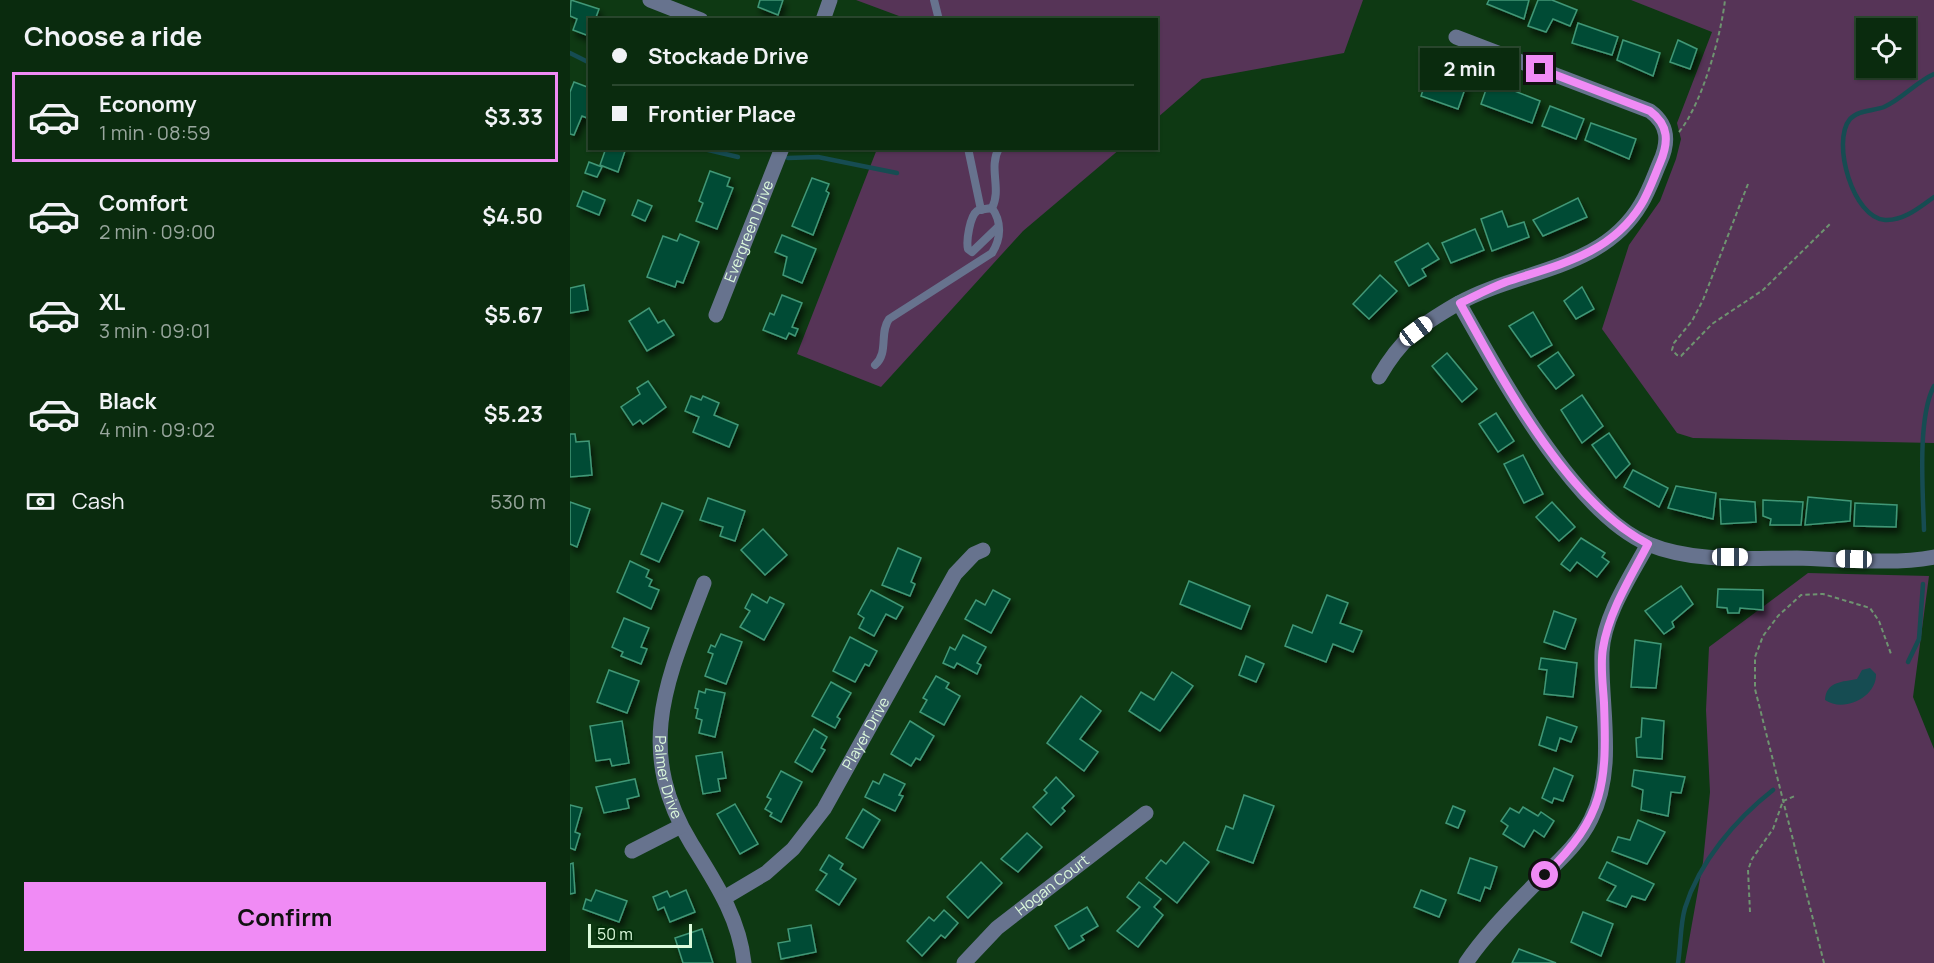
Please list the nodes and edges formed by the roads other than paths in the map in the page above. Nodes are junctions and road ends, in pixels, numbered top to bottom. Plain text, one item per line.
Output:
1 (650, 0) edge
2 (830, 0) edge
3 (934, 0) edge
4 (697, 18) edge
5 (824, 18) edge
6 (938, 18) edge
7 (1456, 37) dead end
8 (781, 150) edge
9 (968, 150) edge
10 (998, 150) edge
11 (992, 208) junction
12 (981, 210) junction
13 (998, 226) junction
14 (1460, 303) junction
15 (716, 315) dead end
16 (875, 365) dead end
17 (1378, 377) dead end
18 (1648, 544) junction
19 (983, 550) dead end
20 (1934, 557) edge
21 (704, 583) dead end
22 (1146, 813) dead end
23 (681, 826) junction
24 (632, 851) dead end
25 (724, 898) junction
26 (744, 963) edge
27 (964, 963) edge
28 (1467, 963) edge

1 - 4 street
2 - 5 street
3 - 6 lane
7 - 14 street
8 - 15 street, Evergreen Drive
9 - 12 lane
10 - 11 lane
11 - 12 lane
11 - 13 lane
12 - 13 lane
13 - 16 lane
14 - 17 street
14 - 18 street
18 - 20 street
18 - 28 street
19 - 25 street, Player Drive
21 - 23 street, Palmer Drive
22 - 27 street, Hogan Court
23 - 24 street
23 - 25 street, Palmer Drive
25 - 26 street, Palmer Drive

